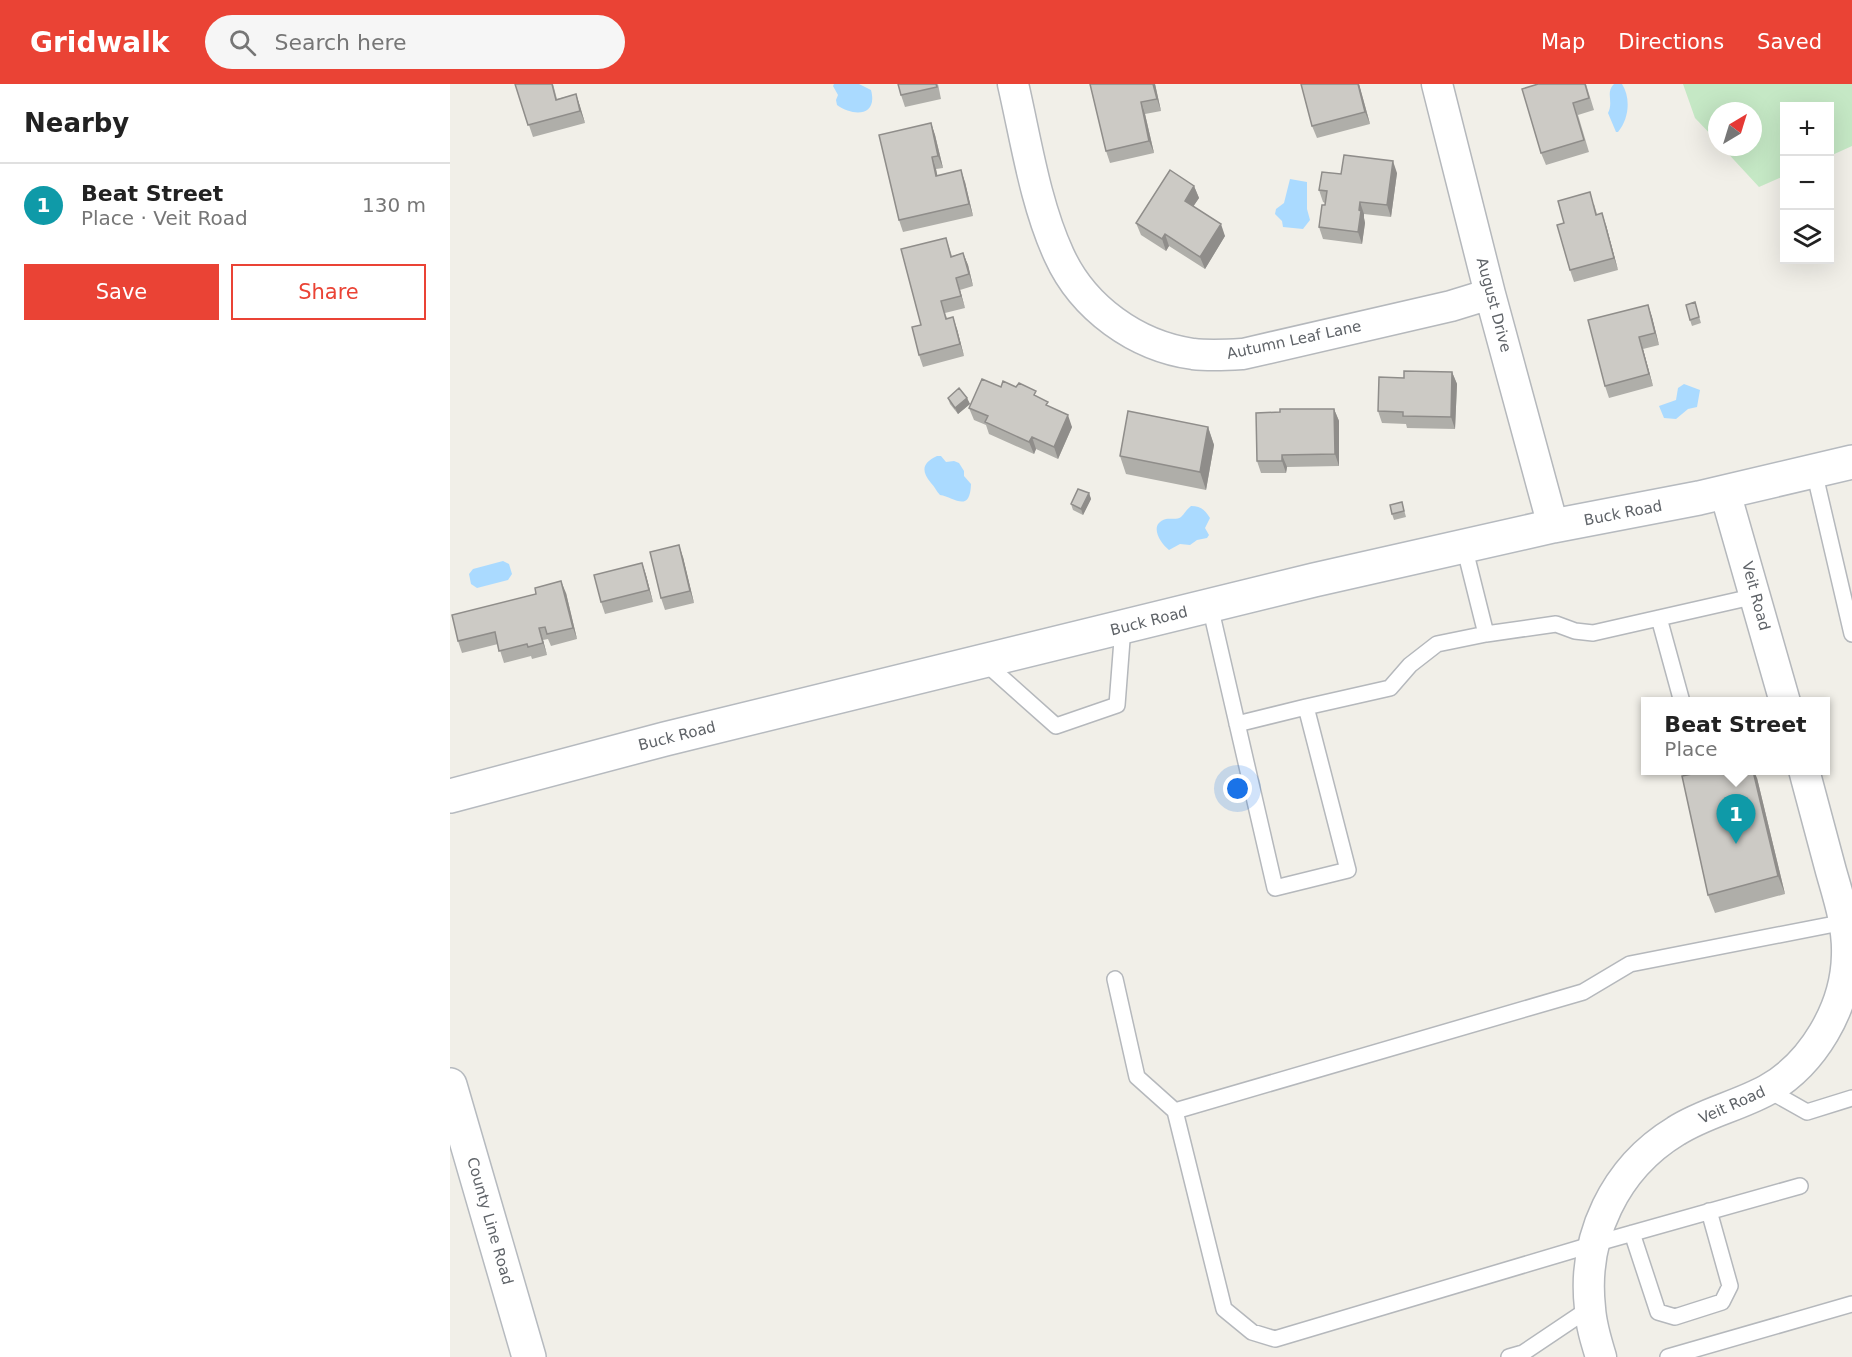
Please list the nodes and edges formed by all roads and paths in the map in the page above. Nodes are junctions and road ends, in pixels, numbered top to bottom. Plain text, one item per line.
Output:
1 (1013, 84) edge
2 (1437, 84) edge
3 (1490, 294) junction
4 (1852, 462) edge
5 (1814, 471) junction
6 (1725, 492) junction
7 (1553, 526) junction
8 (1464, 546) junction
9 (1756, 596) junction
10 (1210, 606) junction
11 (1659, 618) junction
12 (1123, 627) junction
13 (1486, 634) junction
14 (1852, 634) edge
15 (983, 661) junction
16 (1681, 697) edge
17 (1784, 697) edge
18 (1306, 707) junction
19 (1237, 724) junction
20 (1805, 775) edge
21 (450, 796) edge
22 (1845, 922) junction
23 (1115, 979) dead end
24 (450, 1085) edge
25 (1768, 1090) junction
26 (1852, 1098) edge
27 (1175, 1111) junction
28 (1800, 1186) dead end
29 (1709, 1211) junction
30 (1632, 1233) junction
31 (1594, 1244) junction
32 (1852, 1304) edge
33 (1590, 1308) junction
34 (1519, 1356) edge
35 (529, 1357) edge
36 (1601, 1357) edge
37 (1668, 1357) edge

1 - 3 street, Autumn Leaf Lane
2 - 3 street, August Drive
3 - 7 street, August Drive
4 - 5 street, Buck Road
5 - 6 street, Buck Road
5 - 14 lane
6 - 7 street, Buck Road
6 - 9 street, Veit Road
7 - 8 street, Buck Road
8 - 10 street, Buck Road
8 - 13 lane
9 - 11 lane
9 - 17 street, Veit Road
10 - 12 street, Buck Road
10 - 19 lane
11 - 13 lane
11 - 16 lane
12 - 15 street, Buck Road
12 - 15 lane
13 - 18 lane
15 - 21 street, Buck Road
18 - 19 lane
18 - 19 lane
20 - 22 street, Veit Road
22 - 25 street, Veit Road
22 - 27 lane
23 - 27 lane
24 - 35 street, County Line Road
25 - 26 lane
25 - 31 street, Veit Road
27 - 31 lane
28 - 29 lane
29 - 30 lane
29 - 30 lane
30 - 31 lane
31 - 33 street, Veit Road
32 - 37 lane
33 - 34 lane
33 - 36 street, Veit Road

